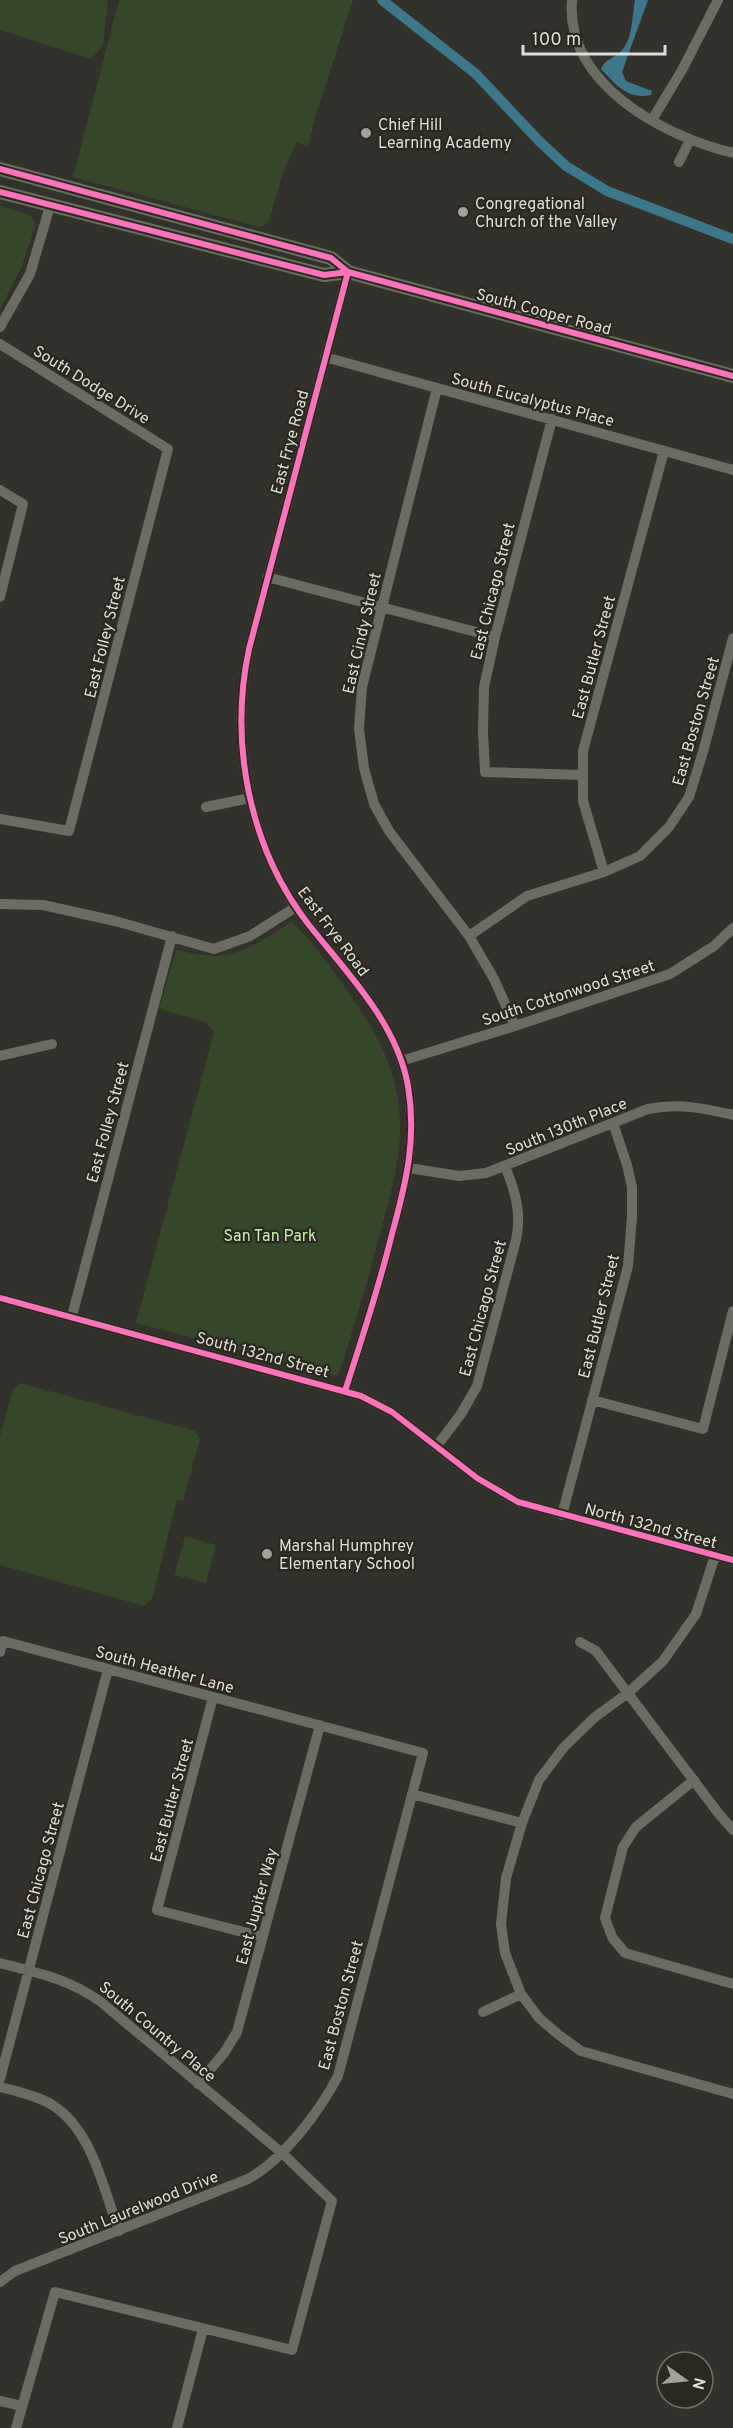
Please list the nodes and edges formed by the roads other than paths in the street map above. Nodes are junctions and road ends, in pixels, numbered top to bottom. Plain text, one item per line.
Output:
1 (572, 0) edge
2 (717, 0) edge
3 (652, 120) junction
4 (690, 140) junction
5 (733, 153) edge
6 (679, 162) dead end
7 (0, 169) edge
8 (56, 184) junction
9 (0, 192) edge
10 (50, 206) junction
11 (274, 243) junction
12 (270, 262) junction
13 (348, 272) junction
14 (0, 327) edge
15 (0, 344) edge
16 (325, 357) junction
17 (733, 376) edge
18 (437, 388) junction
19 (552, 419) junction
20 (168, 449) joint
21 (664, 451) junction
22 (733, 470) edge
23 (0, 490) edge
24 (267, 577) junction
25 (0, 597) edge
26 (381, 608) junction
27 (495, 637) junction
28 (733, 638) edge
29 (582, 775) junction
30 (250, 798) junction
31 (206, 807) dead end
32 (0, 819) edge
33 (604, 872) junction
34 (0, 904) edge
35 (296, 907) junction
36 (733, 928) edge
37 (172, 936) junction
38 (469, 936) junction
39 (515, 1026) junction
40 (52, 1044) dead end
41 (0, 1056) edge
42 (401, 1062) junction
43 (733, 1115) edge
44 (612, 1123) junction
45 (505, 1166) junction
46 (409, 1168) junction
47 (0, 1298) edge
48 (733, 1311) edge
49 (72, 1316) junction
50 (345, 1391) junction
51 (592, 1400) junction
52 (436, 1447) junction
53 (562, 1515) junction
54 (716, 1556) junction
55 (733, 1560) edge
56 (580, 1642) dead end
57 (2, 1647) edge
58 (108, 1668) junction
59 (628, 1694) junction
60 (213, 1697) junction
61 (320, 1725) junction
62 (694, 1780) junction
63 (412, 1794) junction
64 (522, 1823) junction
65 (733, 1830) edge
66 (263, 1937) junction
67 (0, 1963) edge
68 (29, 1970) junction
69 (733, 1984) edge
70 (521, 1994) junction
71 (483, 2012) dead end
72 (0, 2079) edge
73 (198, 2084) junction
74 (0, 2087) edge
75 (733, 2094) edge
76 (282, 2152) junction
77 (119, 2231) junction
78 (0, 2282) edge
79 (203, 2329) junction
80 (0, 2401) edge
81 (22, 2406) junction
82 (16, 2428) edge
83 (177, 2428) edge

1 - 3 street
2 - 3 street
3 - 4 street
4 - 5 street
4 - 6 street
7 - 8 main road, South Cooper Road
8 - 10 main road
8 - 11 main road, South Cooper Road
9 - 10 main road, South Cooper Road
10 - 12 main road, South Cooper Road
10 - 14 street
11 - 12 main road
11 - 13 main road, South Cooper Road
12 - 13 main road, South Cooper Road
13 - 16 street, East Frye Road
13 - 17 main road, South Cooper Road
15 - 20 street, South Dodge Drive
16 - 18 street, South Eucalyptus Place
16 - 24 street, East Frye Road
18 - 19 street, South Eucalyptus Place
18 - 26 street, East Cindy Street
19 - 21 street, South Eucalyptus Place
19 - 27 street, East Chicago Street
20 - 32 street, East Folley Street
21 - 22 street, South Eucalyptus Place
21 - 29 street, East Butler Street
23 - 25 street
24 - 26 street
24 - 30 street, East Frye Road
26 - 27 street
26 - 38 street, East Cindy Street
27 - 29 street, East Chicago Street
28 - 33 street, East Boston Street
29 - 33 street, East Butler Street
30 - 31 street
30 - 35 street, East Frye Road
33 - 38 street, East Boston Street
34 - 37 street
35 - 37 street
35 - 42 street, East Frye Road
36 - 39 street, South Cottonwood Street
37 - 49 street, East Folley Street
38 - 39 street, East Cindy Street
39 - 42 street, South Cottonwood Street
40 - 41 street
42 - 46 street, East Frye Road
43 - 44 street, South 130th Place
44 - 45 street, South 130th Place
44 - 51 street, East Butler Street
45 - 46 street, South 130th Place
45 - 52 street, East Chicago Street
46 - 50 street, East Frye Road
47 - 49 street, South 132nd Street
48 - 51 street
49 - 50 street, South 132nd Street
50 - 52 street, South 132nd Street
51 - 53 street, East Butler Street
52 - 53 street, South 132nd Street
53 - 54 street, North 132nd Street
54 - 55 street, North 132nd Street
54 - 59 street
56 - 59 street
57 - 58 street, South Heather Lane
58 - 60 street, South Heather Lane
58 - 68 street, East Chicago Street
59 - 62 street
59 - 64 street
60 - 61 street, South Heather Lane
60 - 66 street, East Butler Street
61 - 63 street, East Boston Street
61 - 66 street, East Jupiter Way
62 - 65 street
62 - 69 street
63 - 64 street
63 - 76 street, East Boston Street
64 - 70 street
66 - 73 street, East Jupiter Way
67 - 68 street, South Country Place
68 - 72 street, East Chicago Street
68 - 73 street, South Country Place
70 - 71 street
70 - 75 street
73 - 76 street, South Country Place
74 - 77 street
76 - 77 street, South Laurelwood Drive
76 - 79 street
77 - 78 street, South Laurelwood Drive
79 - 81 street
79 - 83 street
80 - 81 street
81 - 82 street

